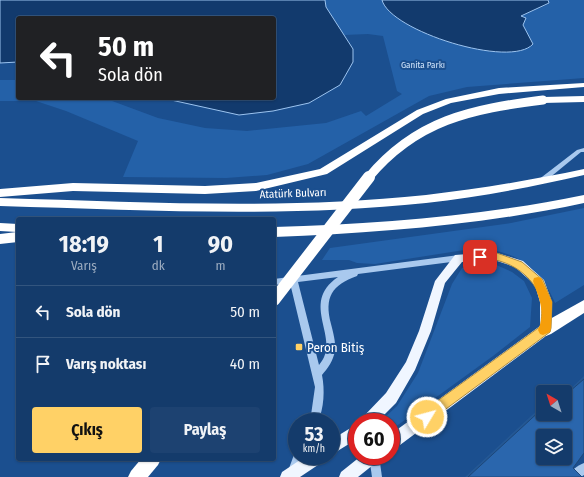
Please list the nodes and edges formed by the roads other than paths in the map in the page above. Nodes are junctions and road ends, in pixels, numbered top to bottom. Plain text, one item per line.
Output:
1 (584, 85) edge
2 (582, 99) edge
3 (584, 150) edge
4 (584, 172) edge
5 (540, 182) junction
6 (0, 193) edge
7 (584, 199) edge
8 (0, 202) edge
9 (0, 227) edge
10 (16, 228) edge
11 (276, 232) edge
12 (16, 237) edge
13 (0, 239) edge
14 (459, 258) junction
15 (362, 271) junction
16 (293, 279) junction
17 (276, 282) edge
18 (276, 297) edge
19 (584, 306) edge
20 (546, 328) junction
21 (317, 374) junction
22 (316, 413) edge
23 (377, 413) edge
24 (400, 436) edge
25 (295, 465) edge
26 (305, 465) edge
27 (362, 465) edge
28 (375, 465) edge
29 (584, 468) edge
30 (290, 475) edge
31 (346, 477) edge
32 (377, 477) edge
33 (573, 477) edge

1 - 6 highway
2 - 18 highway, bridge
3 - 5 street
4 - 5 highway, Atatürk Bulvarı
5 - 8 highway, Atatürk Bulvarı
7 - 11 highway
9 - 10 highway
12 - 13 highway
14 - 15 street
14 - 20 main road
14 - 23 main road
15 - 16 street
15 - 21 street
16 - 17 street
16 - 21 street
19 - 20 highway
20 - 24 main road
21 - 22 street
25 - 30 street
26 - 30 main road
27 - 31 main road
28 - 32 street
29 - 33 street

